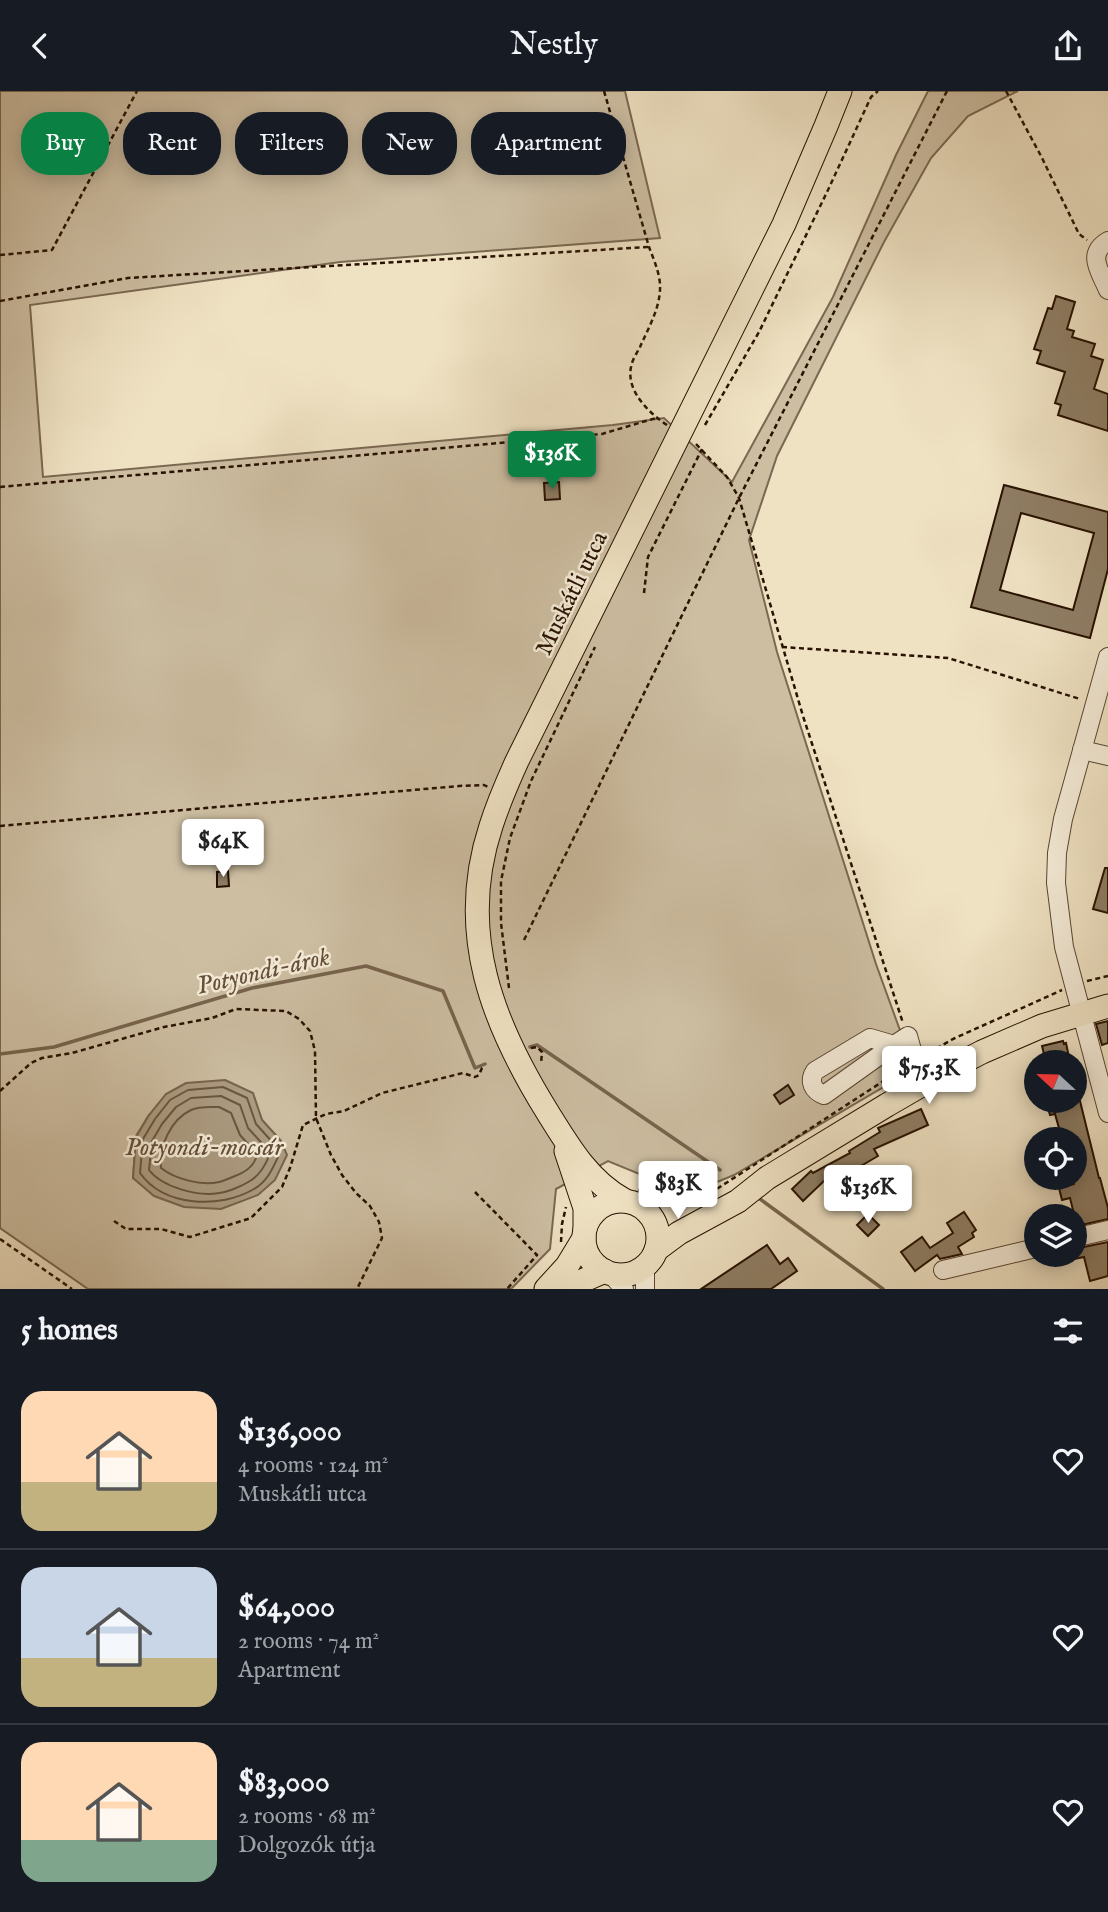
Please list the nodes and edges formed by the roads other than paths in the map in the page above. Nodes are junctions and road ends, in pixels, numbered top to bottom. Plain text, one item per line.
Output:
1 (839, 91) edge
2 (1103, 244) edge
3 (1108, 290) edge
4 (1108, 657) edge
5 (1082, 750) junction
6 (1108, 756) edge
7 (1108, 1006) edge
8 (1082, 1013) junction
9 (901, 1040) road end
10 (926, 1083) junction
11 (1108, 1113) edge
12 (559, 1132) junction
13 (752, 1189) junction
14 (633, 1198) junction
15 (1108, 1230) edge
16 (584, 1233) junction
17 (1087, 1235) edge
18 (1024, 1251) edge
19 (651, 1258) junction
20 (943, 1270) dead end
21 (613, 1278) edge
22 (546, 1289) edge
23 (567, 1289) edge
24 (645, 1289) edge

1 - 12 main road, Muskátli utca
2 - 3 street
4 - 5 street
5 - 6 street
5 - 8 street
7 - 8 main road
8 - 10 main road
8 - 11 street
9 - 10 street
10 - 13 main road
12 - 14 main road, Muskátli utca
12 - 16 main road, Muskátli utca
13 - 14 main road
13 - 19 main road
14 - 16 main road
14 - 19 main road
15 - 17 street
16 - 21 main road
16 - 22 main road
18 - 20 street
19 - 21 main road
19 - 24 street
21 - 23 main road

